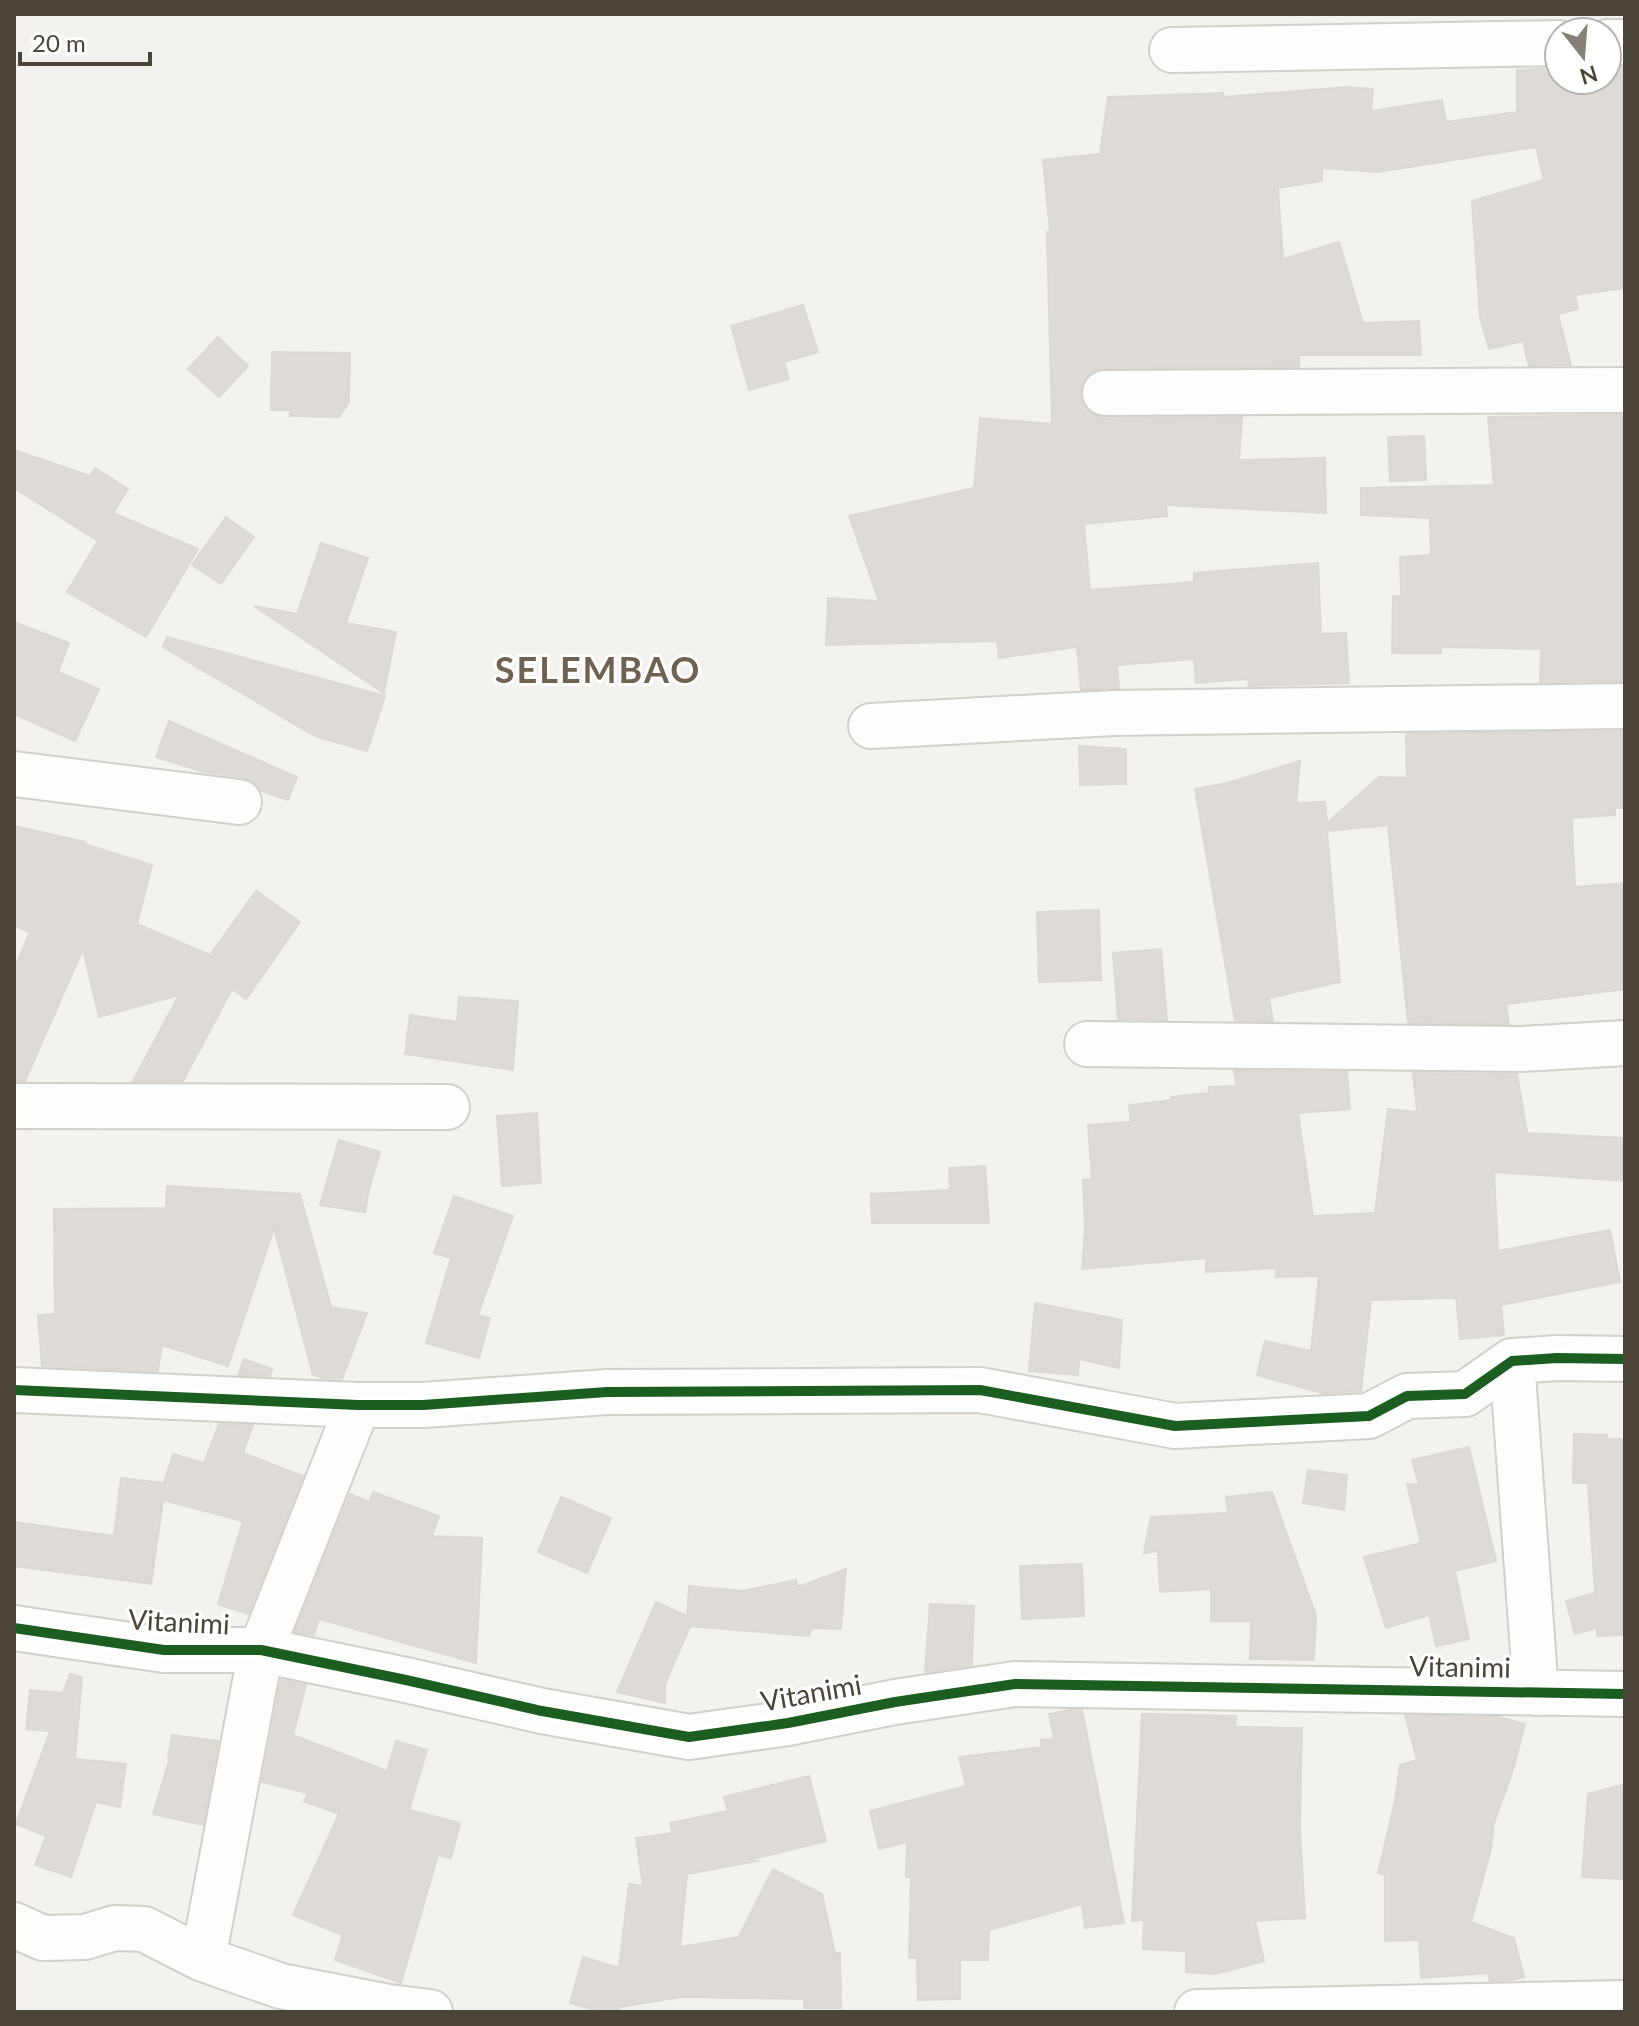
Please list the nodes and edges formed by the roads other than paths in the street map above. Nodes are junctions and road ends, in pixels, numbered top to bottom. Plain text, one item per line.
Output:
1 (1543, 43) edge
2 (1172, 50) dead end
3 (1625, 390) edge
4 (1105, 393) dead end
5 (1625, 706) edge
6 (871, 726) dead end
7 (14, 774) edge
8 (239, 802) dead end
9 (1625, 1043) edge
10 (1087, 1044) dead end
11 (14, 1106) edge
12 (447, 1107) dead end
13 (1625, 1359) edge
14 (1512, 1361) junction
15 (14, 1390) edge
16 (358, 1405) junction
17 (14, 1628) edge
18 (261, 1650) junction
19 (1536, 1693) junction
20 (1625, 1694) edge
21 (14, 1925) edge
22 (203, 1959) junction
23 (1625, 2003) edge
24 (430, 2012) edge
25 (1197, 2012) edge

1 - 2 street
3 - 4 street
5 - 6 street
7 - 8 street
9 - 10 street
11 - 12 street
13 - 14 street
14 - 16 street
14 - 19 street
15 - 16 street
16 - 18 street
17 - 18 street, Vitanimi
18 - 19 street, Vitanimi
18 - 22 street
19 - 20 street, Vitanimi
21 - 22 street
22 - 24 street
23 - 25 street

